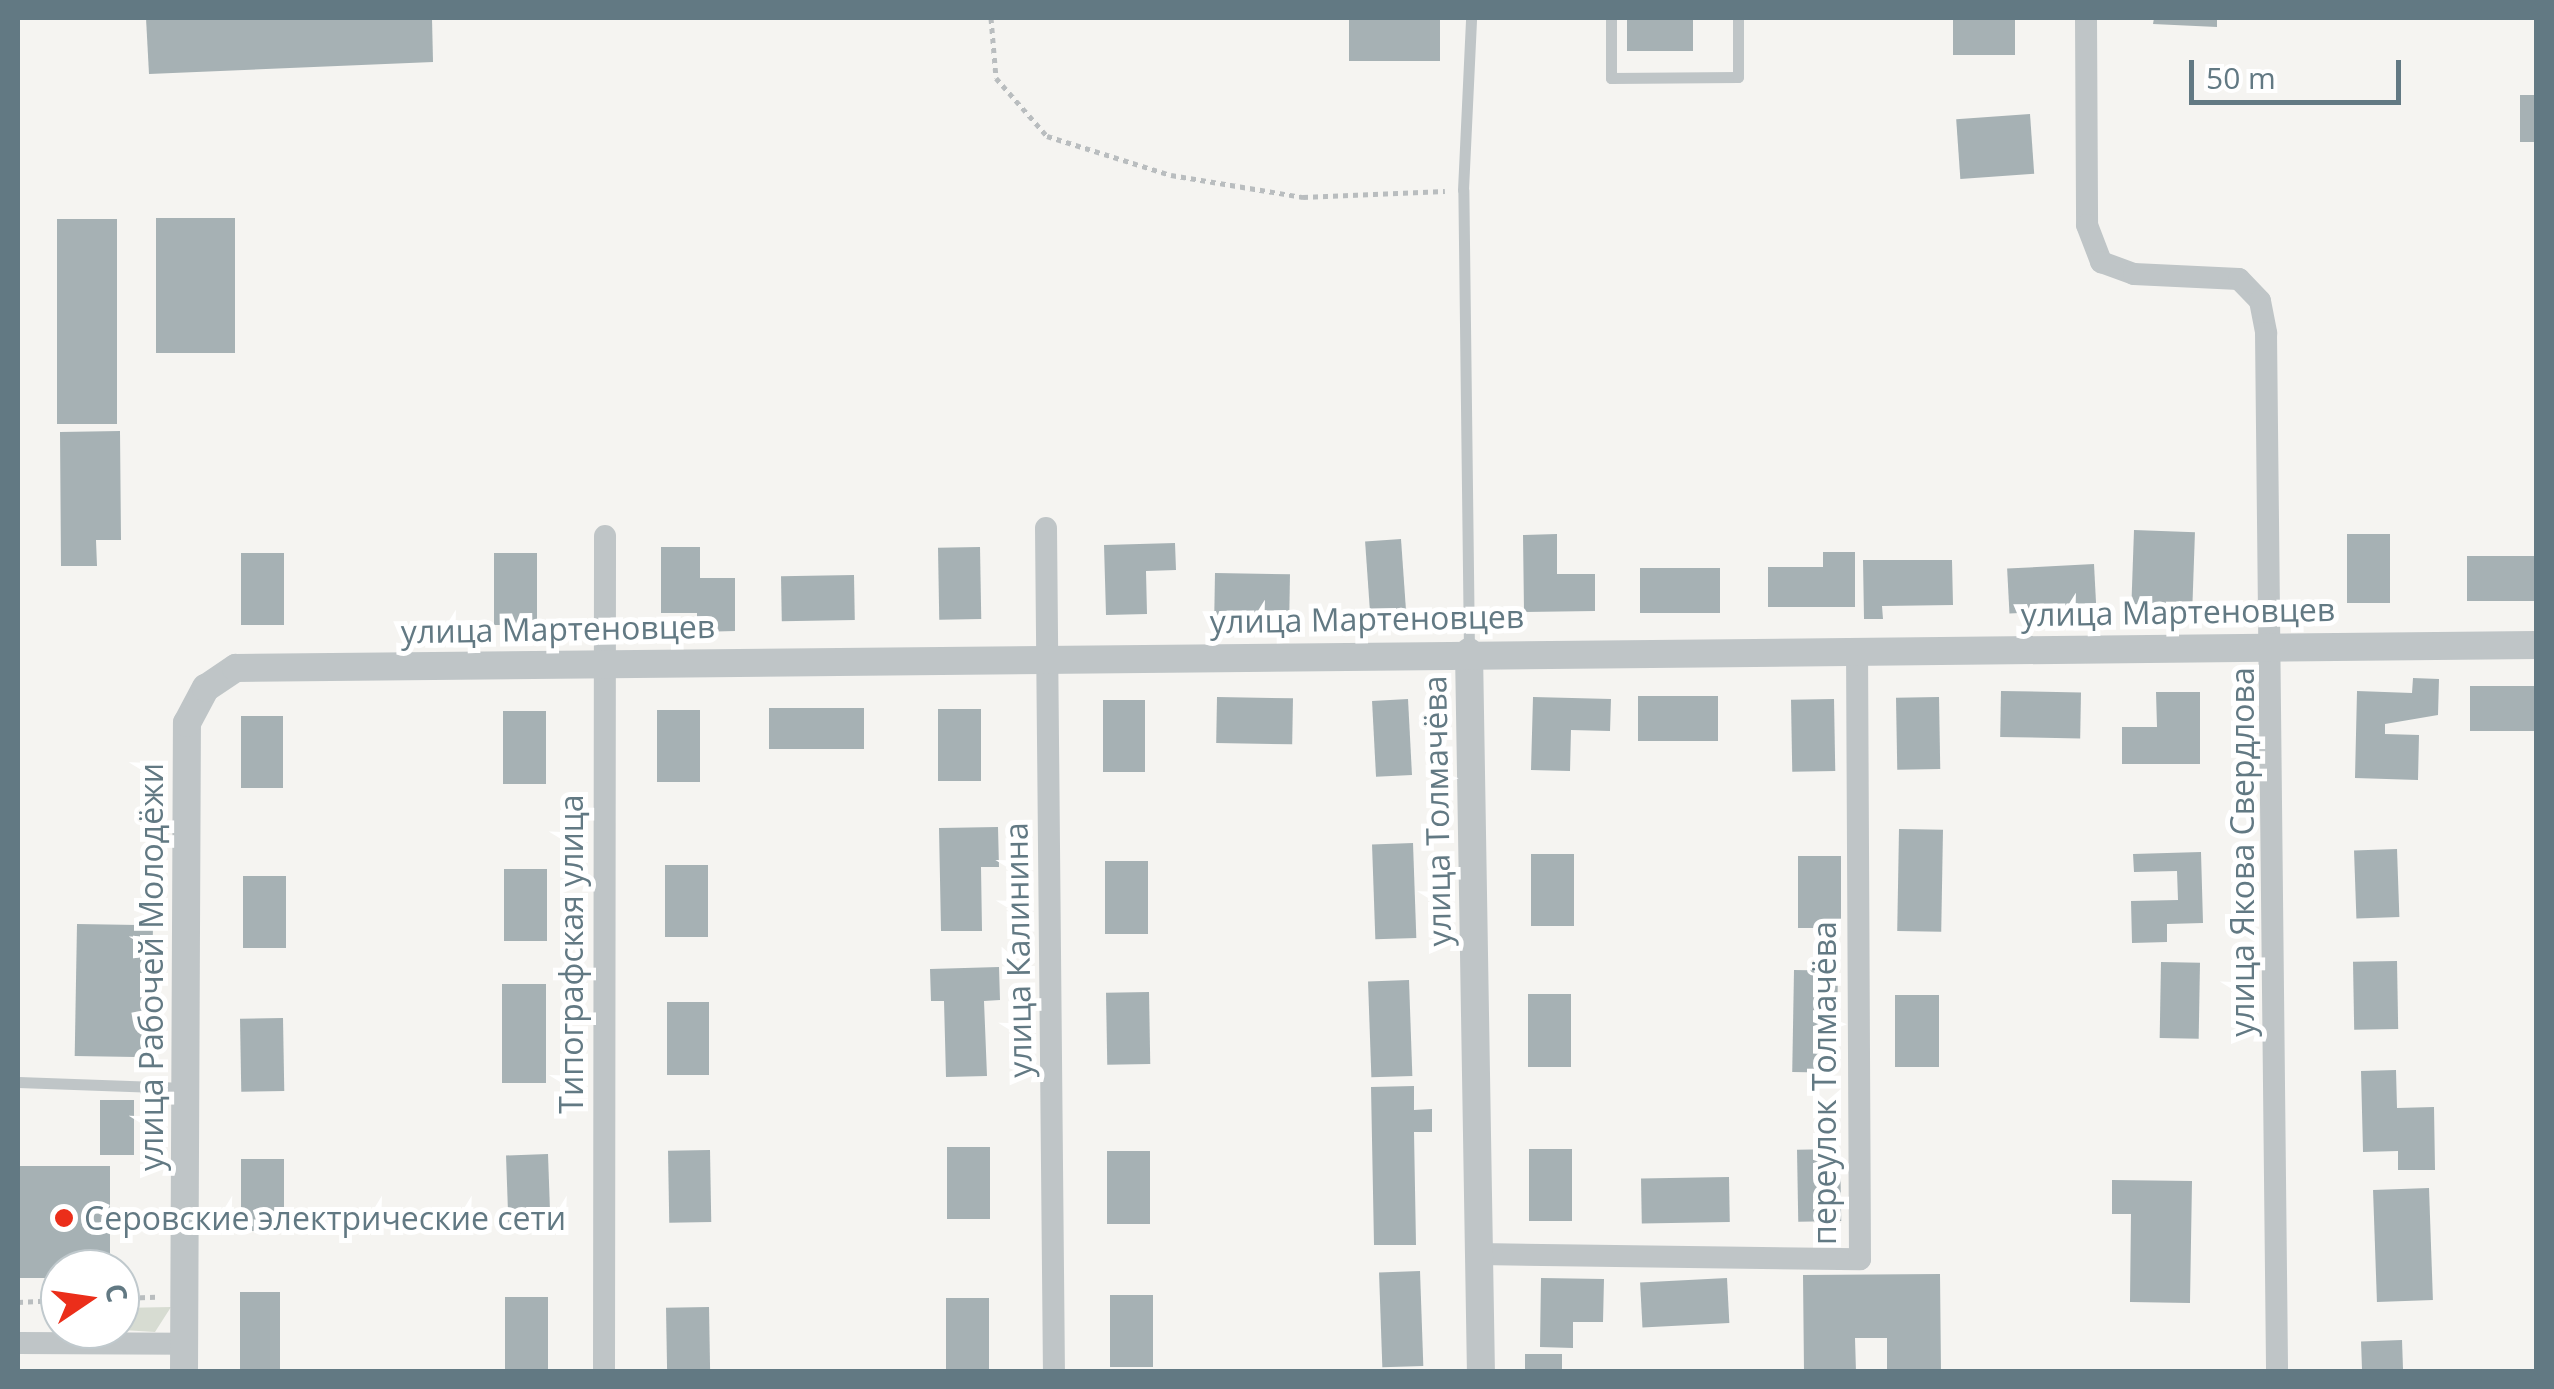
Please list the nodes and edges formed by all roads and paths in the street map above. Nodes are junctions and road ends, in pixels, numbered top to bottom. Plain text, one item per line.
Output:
1 (991, 18) edge
2 (1471, 18) edge
3 (1611, 18) edge
4 (1738, 18) edge
5 (2086, 18) edge
6 (1463, 190) junction
7 (1046, 528) dead end
8 (605, 536) dead end
9 (2274, 645) junction
10 (2536, 645) edge
11 (1856, 650) junction
12 (1470, 652) junction
13 (1048, 659) junction
14 (604, 664) junction
15 (206, 688) joint
16 (18, 1082) edge
17 (186, 1088) junction
18 (1480, 1254) junction
19 (184, 1297) junction
20 (140, 1298) edge
21 (18, 1342) edge
22 (184, 1358) edge
23 (604, 1372) edge
24 (1054, 1372) edge
25 (1482, 1372) edge
26 (2277, 1372) edge

1 - 6 path
2 - 6 lane, улица Толмачёва
3 - 4 lane
5 - 9 street, улица Якова Свердлова
6 - 12 lane, улица Толмачёва
7 - 13 street, улица Калинина
8 - 14 street, Типографская улица
9 - 10 street, улица Мартеновцев
9 - 11 street, улица Мартеновцев
9 - 26 street, улица Якова Свердлова
11 - 12 street, улица Мартеновцев
11 - 18 street, переулок Толмачёва
12 - 13 street, улица Мартеновцев
12 - 18 street, улица Толмачёва
13 - 14 street, улица Мартеновцев
13 - 24 street, улица Калинина
14 - 15 street, улица Мартеновцев
14 - 23 street, Типографская улица
15 - 17 street, улица Рабочей Молодёжи
16 - 17 lane
17 - 19 street, улица Рабочей Молодёжи
18 - 25 street, улица Толмачёва
19 - 20 path
19 - 22 street, улица Рабочей Молодёжи
21 - 22 street

